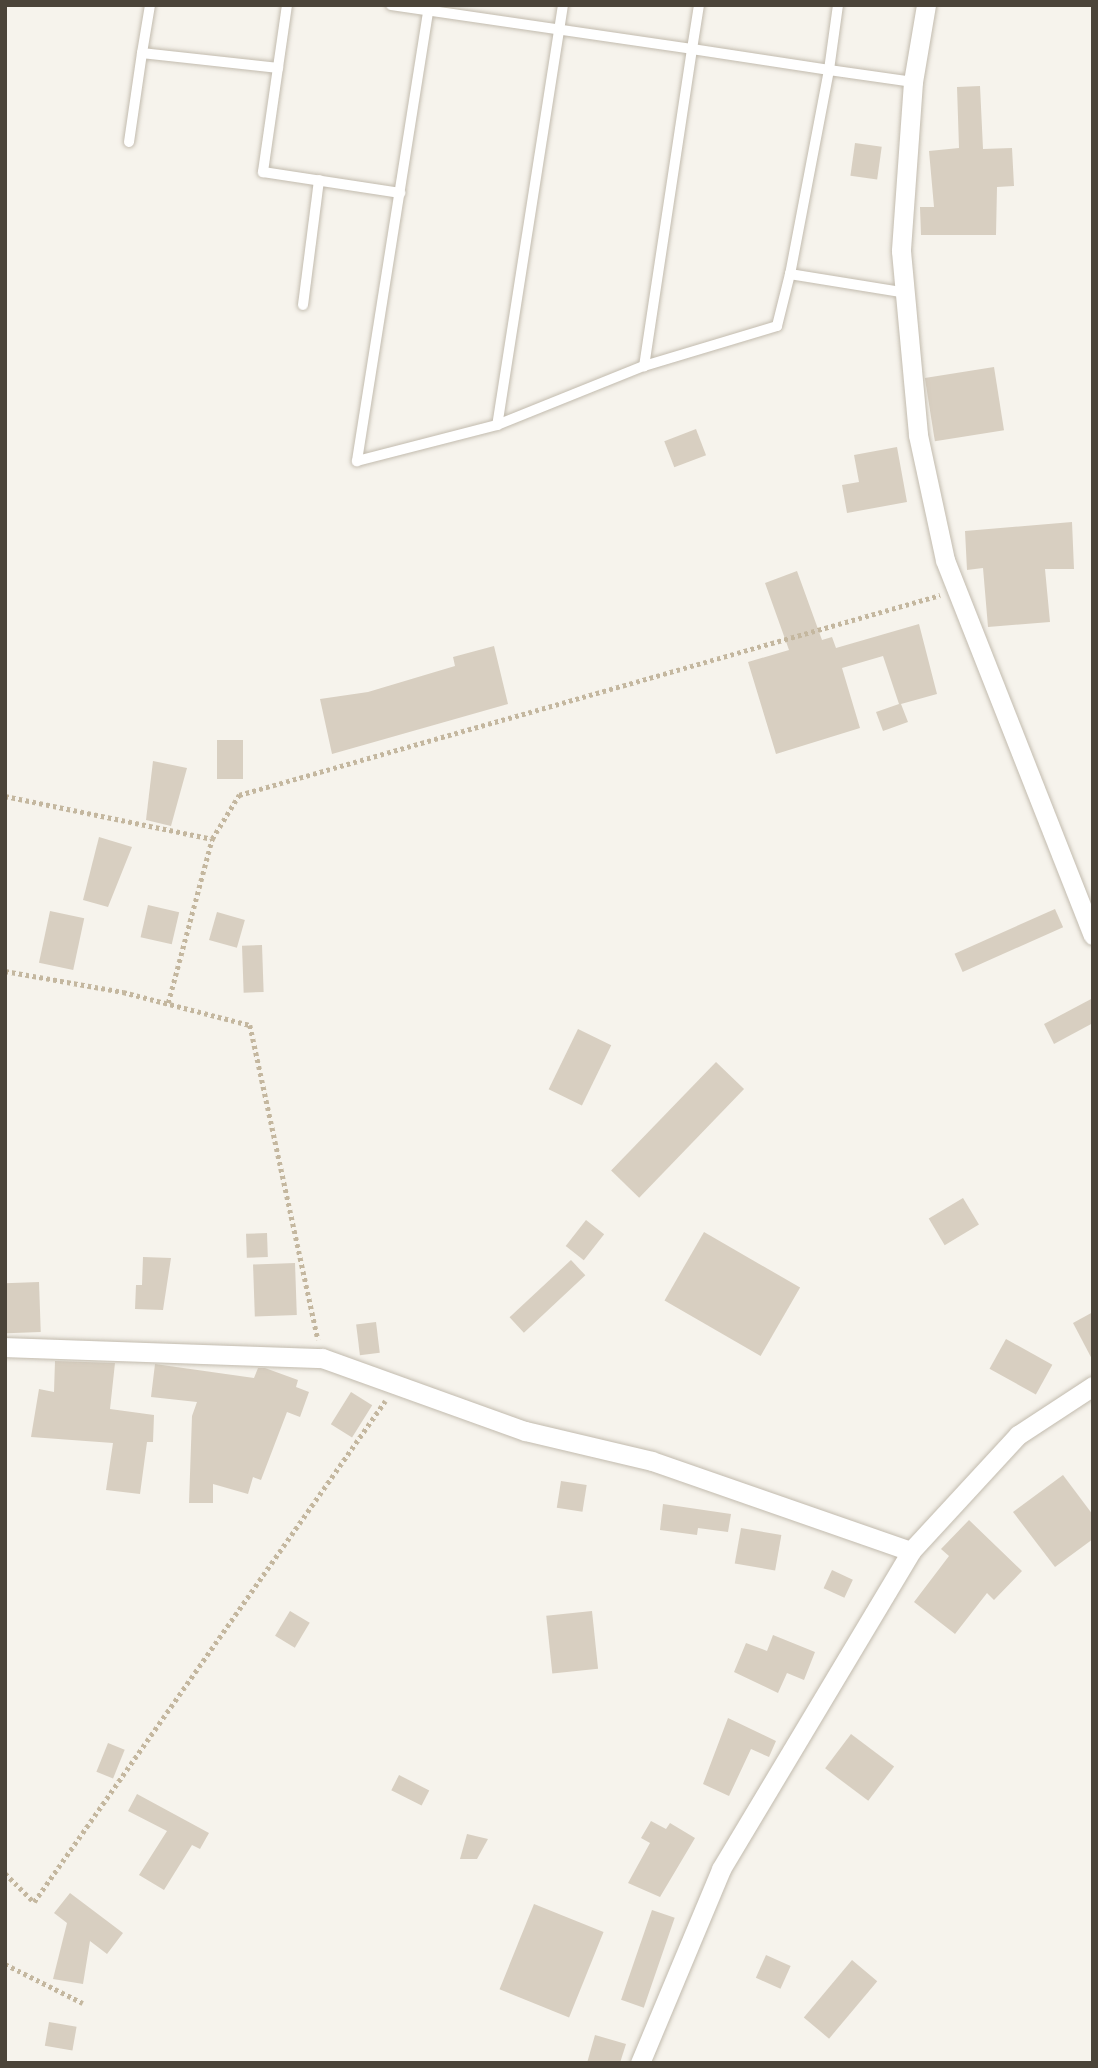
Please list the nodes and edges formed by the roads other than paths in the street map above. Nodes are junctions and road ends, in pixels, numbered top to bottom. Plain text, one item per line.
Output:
1 (150, 5) edge
2 (287, 5) edge
3 (391, 5) edge
4 (563, 5) edge
5 (699, 5) edge
6 (838, 5) edge
7 (926, 5) edge
8 (429, 8) edge
9 (559, 30) junction
10 (692, 49) junction
11 (142, 53) junction
12 (278, 68) junction
13 (829, 70) junction
14 (913, 82) junction
15 (129, 142) dead end
16 (319, 180) junction
17 (400, 193) junction
18 (790, 274) junction
19 (901, 292) junction
20 (303, 305) dead end
21 (644, 366) junction
22 (497, 425) junction
23 (1086, 894) edge
24 (1093, 935) edge
25 (5, 1347) edge
26 (1093, 1386) edge
27 (911, 1551) junction
28 (640, 2063) edge

1 - 11 lane
2 - 12 lane
3 - 8 lane
4 - 9 lane
5 - 10 lane
6 - 13 lane
7 - 14 street
8 - 9 lane
8 - 17 lane
9 - 10 lane
9 - 22 lane
10 - 13 lane
10 - 21 lane
11 - 12 lane
11 - 15 lane
12 - 16 lane
13 - 14 lane
13 - 18 lane
14 - 19 street
16 - 17 lane
16 - 20 lane
17 - 22 lane
18 - 19 lane
18 - 21 lane
19 - 23 street
21 - 22 lane
23 - 24 street
25 - 27 street
26 - 27 street
27 - 28 street

